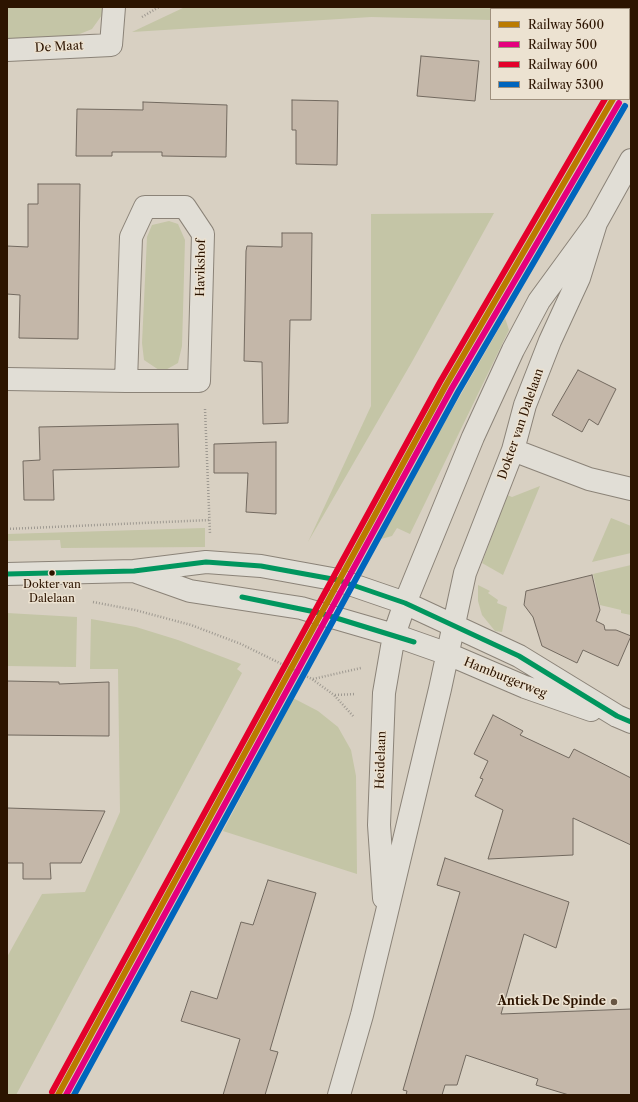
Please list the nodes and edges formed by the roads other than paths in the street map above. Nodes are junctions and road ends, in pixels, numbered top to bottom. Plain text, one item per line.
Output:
1 (114, 7) edge
2 (7, 50) edge
3 (631, 160) edge
4 (596, 223) junction
5 (7, 379) edge
6 (126, 381) junction
7 (513, 450) junction
8 (631, 489) edge
9 (134, 571) junction
10 (7, 574) edge
11 (405, 603) junction
12 (454, 627) junction
13 (394, 635) junction
14 (448, 654) junction
15 (624, 719) edge
16 (385, 920) junction
17 (339, 1095) edge

1 - 2 street, De Maat
3 - 4 street, Dokter van Dalelaan
4 - 7 street, Dokter van Dalelaan
4 - 11 street, Dokter van Dalelaan
5 - 6 street
6 - 6 street, Havikshof
7 - 8 street
7 - 12 street, Dokter van Dalelaan
9 - 10 street
9 - 11 street, Hamburgerweg
9 - 13 street, Hamburgerweg
11 - 12 street, Hamburgerweg
11 - 13 street, Heidelaan
12 - 14 street, Heidelaan
12 - 15 street, Hamburgerweg
13 - 14 street, Hamburgerweg
13 - 16 street, Heidelaan
14 - 15 street, Hamburgerweg
14 - 16 street, Heidelaan
16 - 17 street, Heidelaan

